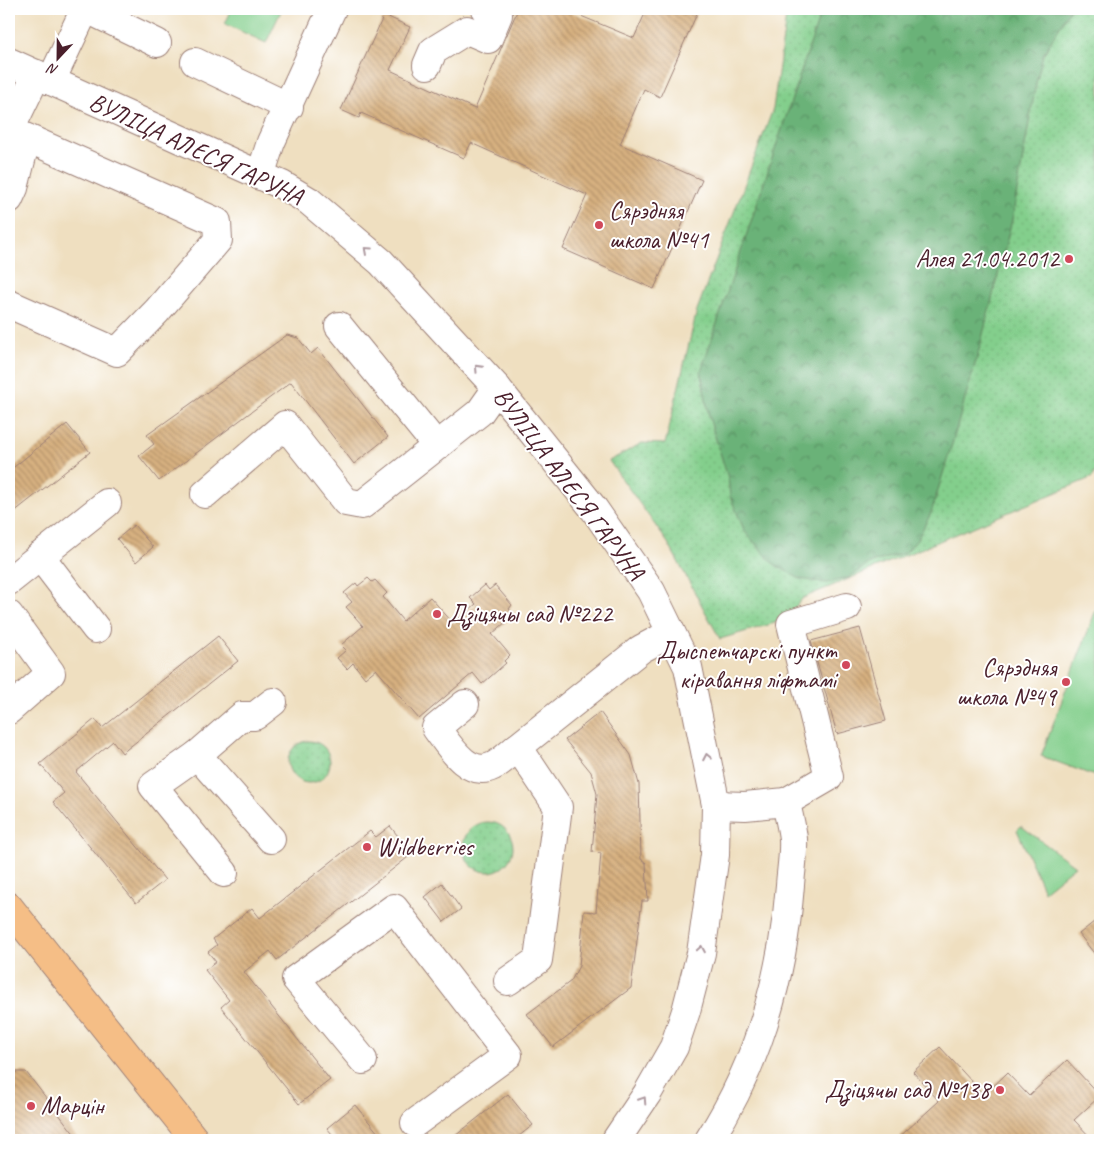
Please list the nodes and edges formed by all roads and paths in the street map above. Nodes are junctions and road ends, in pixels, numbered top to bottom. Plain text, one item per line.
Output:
1 (86, 9) edge
2 (332, 9) edge
3 (485, 9) edge
4 (157, 43) dead end
5 (9, 62) edge
6 (195, 62) dead end
7 (427, 65) dead end
8 (44, 78) junction
9 (289, 107) junction
10 (9, 130) edge
11 (260, 176) junction
12 (9, 199) edge
13 (14, 313) edge
14 (339, 326) dead end
15 (497, 388) junction
16 (436, 445) junction
17 (205, 494) dead end
18 (107, 503) dead end
19 (40, 556) junction
20 (9, 581) edge
21 (847, 607) dead end
22 (9, 614) edge
23 (96, 629) dead end
24 (671, 633) junction
25 (273, 702) dead end
26 (465, 704) dead end
27 (9, 710) edge
28 (518, 747) junction
29 (197, 755) junction
30 (786, 802) junction
31 (716, 805) junction
32 (271, 839) dead end
33 (224, 873) dead end
34 (9, 907) edge
35 (508, 981) dead end
36 (363, 1060) dead end
37 (415, 1122) dead end
38 (195, 1140) edge
39 (616, 1140) edge
40 (709, 1140) edge

1 - 4 street
1 - 8 street
2 - 9 street
3 - 7 street
5 - 8 street, ВУЛІЦА АЛЕСЯ ГАРУНА
6 - 9 street
8 - 10 street
8 - 11 street, ВУЛІЦА АЛЕСЯ ГАРУНА
9 - 11 street
10 - 12 street
10 - 13 street
15 -> 11 street, ВУЛІЦА АЛЕСЯ ГАРУНА
14 - 16 street
15 - 16 street
15 - 24 street, ВУЛІЦА АЛЕСЯ ГАРУНА
16 - 17 street
18 - 19 street
19 - 20 street
19 - 23 street
21 - 30 street
22 - 27 street
24 - 28 street
31 -> 24 street, ВУЛІЦА АЛЕСЯ ГАРУНА
25 - 29 street
26 - 28 street
28 - 35 street
29 - 32 street
29 - 33 street
30 - 31 street
30 - 40 street
39 -> 31 street, ВУЛІЦА АЛЕСЯ ГАРУНА
34 - 38 main road
36 - 37 street

